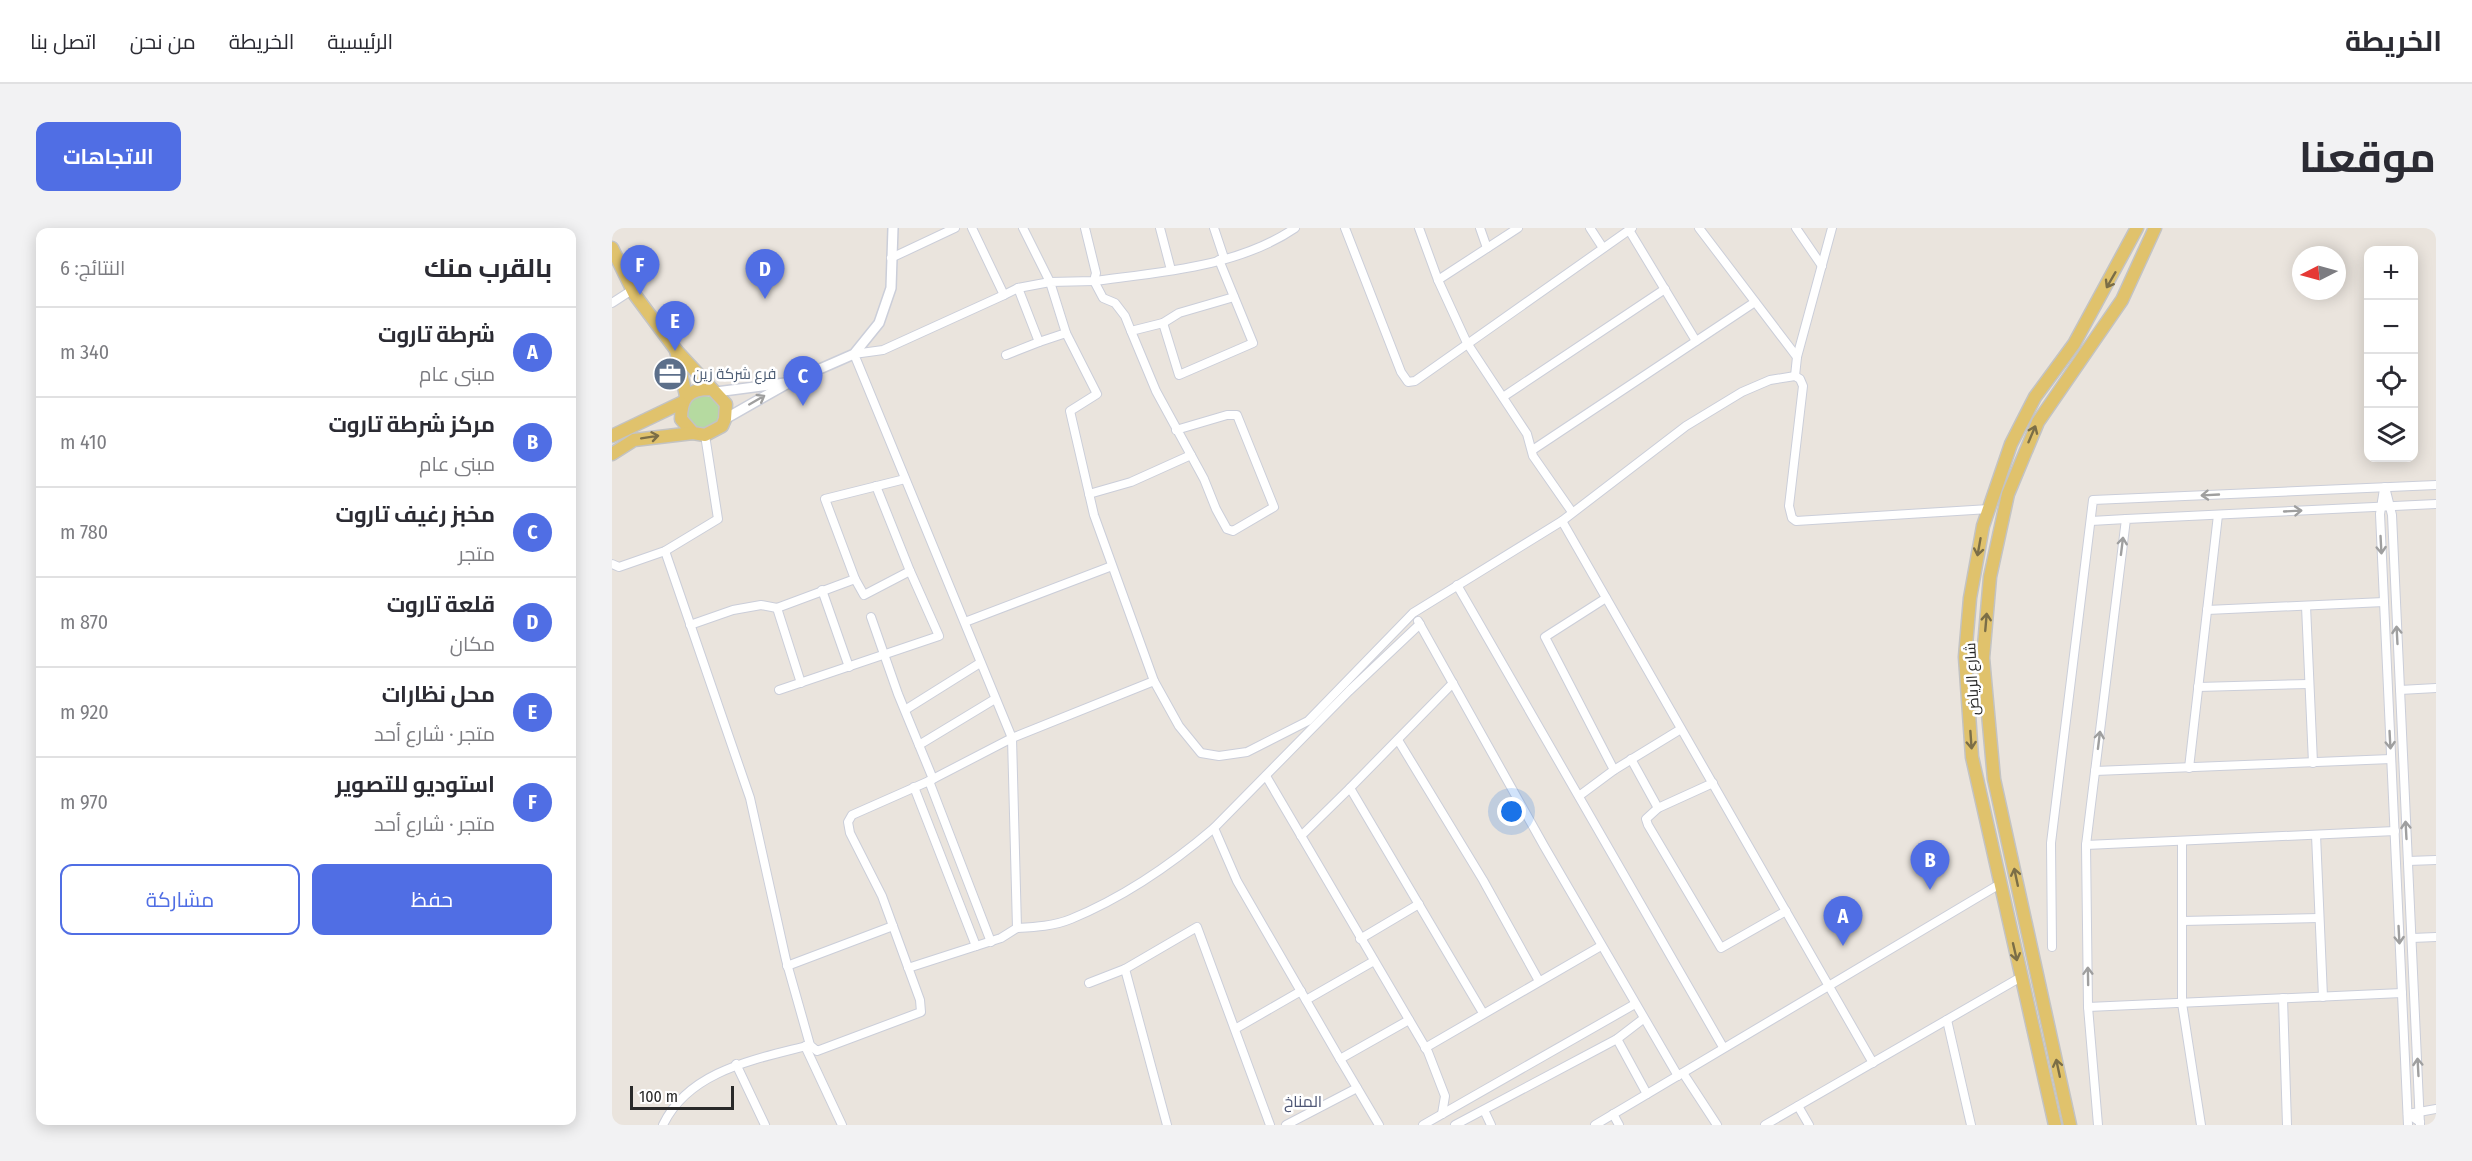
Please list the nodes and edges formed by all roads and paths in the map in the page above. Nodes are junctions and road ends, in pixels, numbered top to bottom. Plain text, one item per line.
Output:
1 (893, 228) edge
2 (972, 228) edge
3 (1023, 228) edge
4 (1084, 228) edge
5 (1160, 228) edge
6 (1214, 228) edge
7 (1295, 228) edge
8 (1345, 228) edge
9 (1419, 228) edge
10 (1480, 228) edge
11 (1518, 228) edge
12 (1590, 228) edge
13 (1699, 228) edge
14 (1796, 228) edge
15 (1832, 228) edge
16 (2137, 228) edge
17 (2156, 228) edge
18 (952, 229) edge
19 (1630, 229) edge
20 (1286, 231) edge
21 (612, 248) edge
22 (1487, 248) junction
23 (1603, 248) junction
24 (891, 258) junction
25 (1222, 259) junction
26 (1822, 266) junction
27 (1171, 270) junction
28 (1438, 280) junction
29 (1094, 281) junction
30 (1050, 282) junction
31 (1018, 288) junction
32 (1665, 289) junction
33 (632, 290) junction
34 (1004, 295) junction
35 (1234, 297) junction
36 (1755, 302) junction
37 (612, 303) edge
38 (1163, 323) junction
39 (1131, 331) junction
40 (1066, 333) junction
41 (1696, 341) junction
42 (1039, 342) junction
43 (1467, 343) junction
44 (676, 350) junction
45 (854, 354) junction
46 (1006, 355) dead end
47 (1797, 357) junction
48 (1795, 376) junction
49 (790, 382) junction
50 (713, 390) junction
51 (1503, 397) junction
52 (683, 400) junction
53 (726, 419) junction
54 (1176, 430) junction
55 (699, 434) junction
56 (612, 436) edge
57 (1534, 449) junction
58 (612, 454) edge
59 (1191, 455) junction
60 (904, 479) junction
61 (2436, 485) edge
62 (876, 486) junction
63 (2385, 487) junction
64 (1089, 494) junction
65 (2436, 504) edge
66 (2390, 506) junction
67 (2380, 507) junction
68 (1989, 509) junction
69 (1572, 512) junction
70 (2218, 515) junction
71 (2126, 519) junction
72 (1562, 521) junction
73 (2091, 521) junction
74 (665, 551) junction
75 (612, 564) edge
76 (1112, 566) junction
77 (910, 571) junction
78 (855, 579) junction
79 (1457, 585) junction
80 (822, 590) junction
81 (1606, 598) junction
82 (2396, 599) junction
83 (2384, 602) junction
84 (2306, 606) junction
85 (777, 608) junction
86 (2207, 610) junction
87 (2384, 612) junction
88 (1413, 613) junction
89 (871, 617) dead end
90 (965, 622) junction
91 (1420, 624) junction
92 (690, 625) junction
93 (884, 655) junction
94 (980, 663) junction
95 (849, 667) junction
96 (1154, 681) junction
97 (801, 682) junction
98 (1453, 683) junction
99 (2309, 684) junction
100 (2198, 687) junction
101 (2436, 688) edge
102 (779, 690) dead end
103 (2400, 690) junction
104 (2388, 693) junction
105 (995, 699) junction
106 (2388, 703) junction
107 (904, 710) junction
108 (1681, 729) junction
109 (1012, 738) junction
110 (1398, 740) junction
111 (919, 745) junction
112 (1631, 759) junction
113 (2391, 759) junction
114 (2313, 763) junction
115 (2189, 768) junction
116 (1614, 770) junction
117 (2095, 771) junction
118 (1266, 776) junction
119 (931, 780) junction
120 (1713, 783) junction
121 (914, 787) junction
122 (1350, 788) junction
123 (1579, 796) junction
124 (1658, 808) junction
125 (1214, 828) junction
126 (2394, 831) junction
127 (2316, 835) junction
128 (1301, 836) junction
129 (2182, 842) junction
130 (2086, 845) junction
131 (2436, 860) edge
132 (2408, 861) junction
133 (2000, 884) junction
134 (1419, 904) junction
135 (1786, 911) junction
136 (2319, 918) junction
137 (2182, 921) junction
138 (893, 926) junction
139 (1017, 928) junction
140 (2436, 937) edge
141 (2412, 938) junction
142 (1360, 939) junction
143 (991, 942) junction
144 (976, 946) junction
145 (1601, 946) junction
146 (2052, 947) dead end
147 (1374, 961) junction
148 (787, 966) junction
149 (908, 968) junction
150 (1125, 969) junction
151 (2021, 977) junction
152 (1539, 981) junction
153 (1089, 983) dead end
154 (1829, 986) junction
155 (1301, 991) junction
156 (2402, 993) junction
157 (2323, 997) junction
158 (2283, 999) junction
159 (1306, 1000) junction
160 (2182, 1003) junction
161 (1635, 1004) junction
162 (2088, 1007) junction
163 (1483, 1013) junction
164 (1643, 1019) junction
165 (1408, 1020) junction
166 (1947, 1020) junction
167 (1235, 1029) junction
168 (1617, 1039) junction
169 (808, 1046) junction
170 (1723, 1047) junction
171 (1425, 1048) junction
172 (1340, 1059) junction
173 (1873, 1063) junction
174 (736, 1064) junction
175 (1680, 1074) junction
176 (1357, 1088) junction
177 (1647, 1094) junction
178 (1798, 1106) junction
179 (2436, 1109) edge
180 (1484, 1110) junction
181 (2420, 1110) junction
182 (1442, 1113) junction
183 (1613, 1114) junction
184 (1605, 1123) edge
185 (2420, 1123) edge
186 (663, 1125) edge
187 (765, 1125) edge
188 (842, 1125) edge
189 (1167, 1125) edge
190 (1270, 1125) edge
191 (1286, 1125) edge
192 (1379, 1125) edge
193 (1422, 1125) edge
194 (1455, 1125) edge
195 (1491, 1125) edge
196 (1595, 1125) edge
197 (1619, 1125) edge
198 (1717, 1125) edge
199 (1765, 1125) edge
200 (1809, 1125) edge
201 (1971, 1125) edge
202 (2055, 1125) edge
203 (2070, 1125) edge
204 (2098, 1125) edge
205 (2201, 1125) edge
206 (2287, 1125) edge
207 (2408, 1125) edge

1 - 24 street
2 - 34 street
3 - 30 street
4 - 29 street
5 - 27 street
6 - 25 street
7 - 20 street
8 - 43 street
9 - 28 street
10 - 22 street
11 - 22 street
12 - 23 street
13 - 36 street
14 - 26 street
15 - 26 street
16 -> 68 main road, شارع الرياض
203 -> 17 main road, شارع الرياض
18 - 24 street
19 - 23 street
19 - 32 street
20 - 25 street
21 - 33 main road
22 - 28 street
23 - 43 street
24 - 45 street
25 - 27 street
25 - 35 street
26 - 47 street
27 - 29 street
28 - 43 street
29 - 30 street
29 - 39 street
30 - 31 street
30 - 40 street
31 - 34 street
31 - 42 street
32 - 41 street
32 - 51 street
33 - 37 street
33 - 44 main road
34 - 45 street
35 - 38 street
35 - 38 street
36 - 41 street
36 - 47 street
38 - 39 street
39 - 54 street
40 - 42 street
40 - 64 street
41 - 57 street
42 - 46 street
43 - 51 street
44 - 50 main road
44 - 52 main road
45 - 49 street
45 - 60 street
47 - 48 street
48 - 68 street
48 - 69 street
49 - 50 street
53 -> 49 street
50 - 52 main road
50 - 53 main road
51 - 57 street
52 - 55 main road
52 - 56 main road
53 - 55 main road
54 - 59 street
54 - 59 street
58 -> 55 main road
55 - 74 street
57 - 69 street
59 - 64 street
60 - 62 street
60 - 90 street
61 - 63 street
62 - 77 street
62 - 78 street
63 - 66 street
63 - 67 street
63 -> 73 street
64 - 76 street
65 - 66 street
66 - 67 street
66 - 82 street
70 -> 67 street
67 -> 83 street
68 -> 133 main road, شارع الرياض
69 - 72 street
70 - 71 street
70 - 86 street
71 - 73 street
117 -> 71 street
72 - 79 street
72 - 81 street
73 - 146 street
74 - 75 street
74 - 92 street
76 - 90 street
76 - 96 street
77 - 78 street
77 - 93 street
78 - 80 street
79 - 88 street
79 - 123 street
80 - 85 street
80 - 95 street
81 - 108 street
81 - 116 street
82 - 87 street
103 -> 82 street
83 - 84 street
83 - 87 street
84 - 86 street
84 - 99 street
85 - 92 street
85 - 97 street
86 - 100 street
87 - 104 street
88 - 91 street
88 - 96 street
89 - 93 street
90 - 94 street
91 - 98 street
91 - 118 street
92 - 148 street
93 - 95 street
93 - 107 street
94 - 105 street
94 - 107 street
95 - 97 street
96 - 109 street
97 - 102 street
98 - 110 street
98 - 145 street
99 - 100 street
99 - 114 street
100 - 115 street
101 - 103 street
103 - 104 street
103 - 106 street
132 -> 103 street
104 - 106 street
105 - 109 street
105 - 111 street
106 -> 113 street
107 - 111 street
108 - 112 street
108 - 120 street
109 - 119 street
109 - 139 street
110 - 122 street
110 - 152 street
111 - 119 street
112 - 116 street
112 - 124 street
113 - 114 street
113 - 126 street
114 - 115 street
115 - 117 street
116 - 123 street
117 - 130 street
118 - 125 street
118 - 128 street
119 - 121 street
119 - 143 street
120 - 124 street
120 - 135 street
121 - 138 street
121 - 144 street
122 - 128 street
122 - 134 street
123 - 170 street
124 - 135 street
125 - 139 street
125 - 155 street
126 - 127 street
126 -> 156 street
127 - 129 street
127 - 136 street
128 - 142 street
129 - 130 street
129 - 137 street
162 -> 130 street
131 - 132 street
132 - 141 street
133 -> 151 main road, شارع الرياض
133 - 154 street
134 - 142 street
134 - 163 street
135 - 154 street
136 - 137 street
136 - 157 street
137 - 160 street
138 - 148 street
138 - 149 street
139 - 143 street
140 - 141 street
181 -> 141 street
142 - 147 street
143 - 144 street
144 - 149 street
145 - 152 street
145 - 161 street
147 - 159 street
147 - 165 street
148 - 169 street
149 - 169 street
150 - 153 street
150 - 167 street
150 - 189 street
151 - 166 street
151 - 202 main road, شارع الرياض
152 - 163 street
154 - 170 street
154 - 173 street
155 - 159 street
155 - 167 street
156 - 157 street
156 - 207 street
157 - 158 street
158 - 160 street
158 - 206 street
159 - 172 street
160 - 162 street
160 - 205 street
161 - 164 street
161 - 182 street
162 - 204 street
163 - 171 street
164 - 168 street
164 - 175 street
165 - 171 street
165 - 172 street
166 - 173 street
166 - 201 street
167 - 190 street
168 - 177 street
168 - 180 street
169 - 174 street
169 - 188 street
170 - 175 street
171 - 182 street
172 - 176 street
173 - 178 street
174 - 186 street
174 - 187 street
175 - 177 street
175 - 198 street
176 - 191 street
176 - 192 street
177 - 183 street
178 - 199 street
178 - 200 street
179 - 181 street
180 - 194 street
180 - 195 street
181 - 185 street
181 - 185 street
182 - 193 street
183 - 184 street
183 - 197 street
184 - 196 street
185 - 207 street

